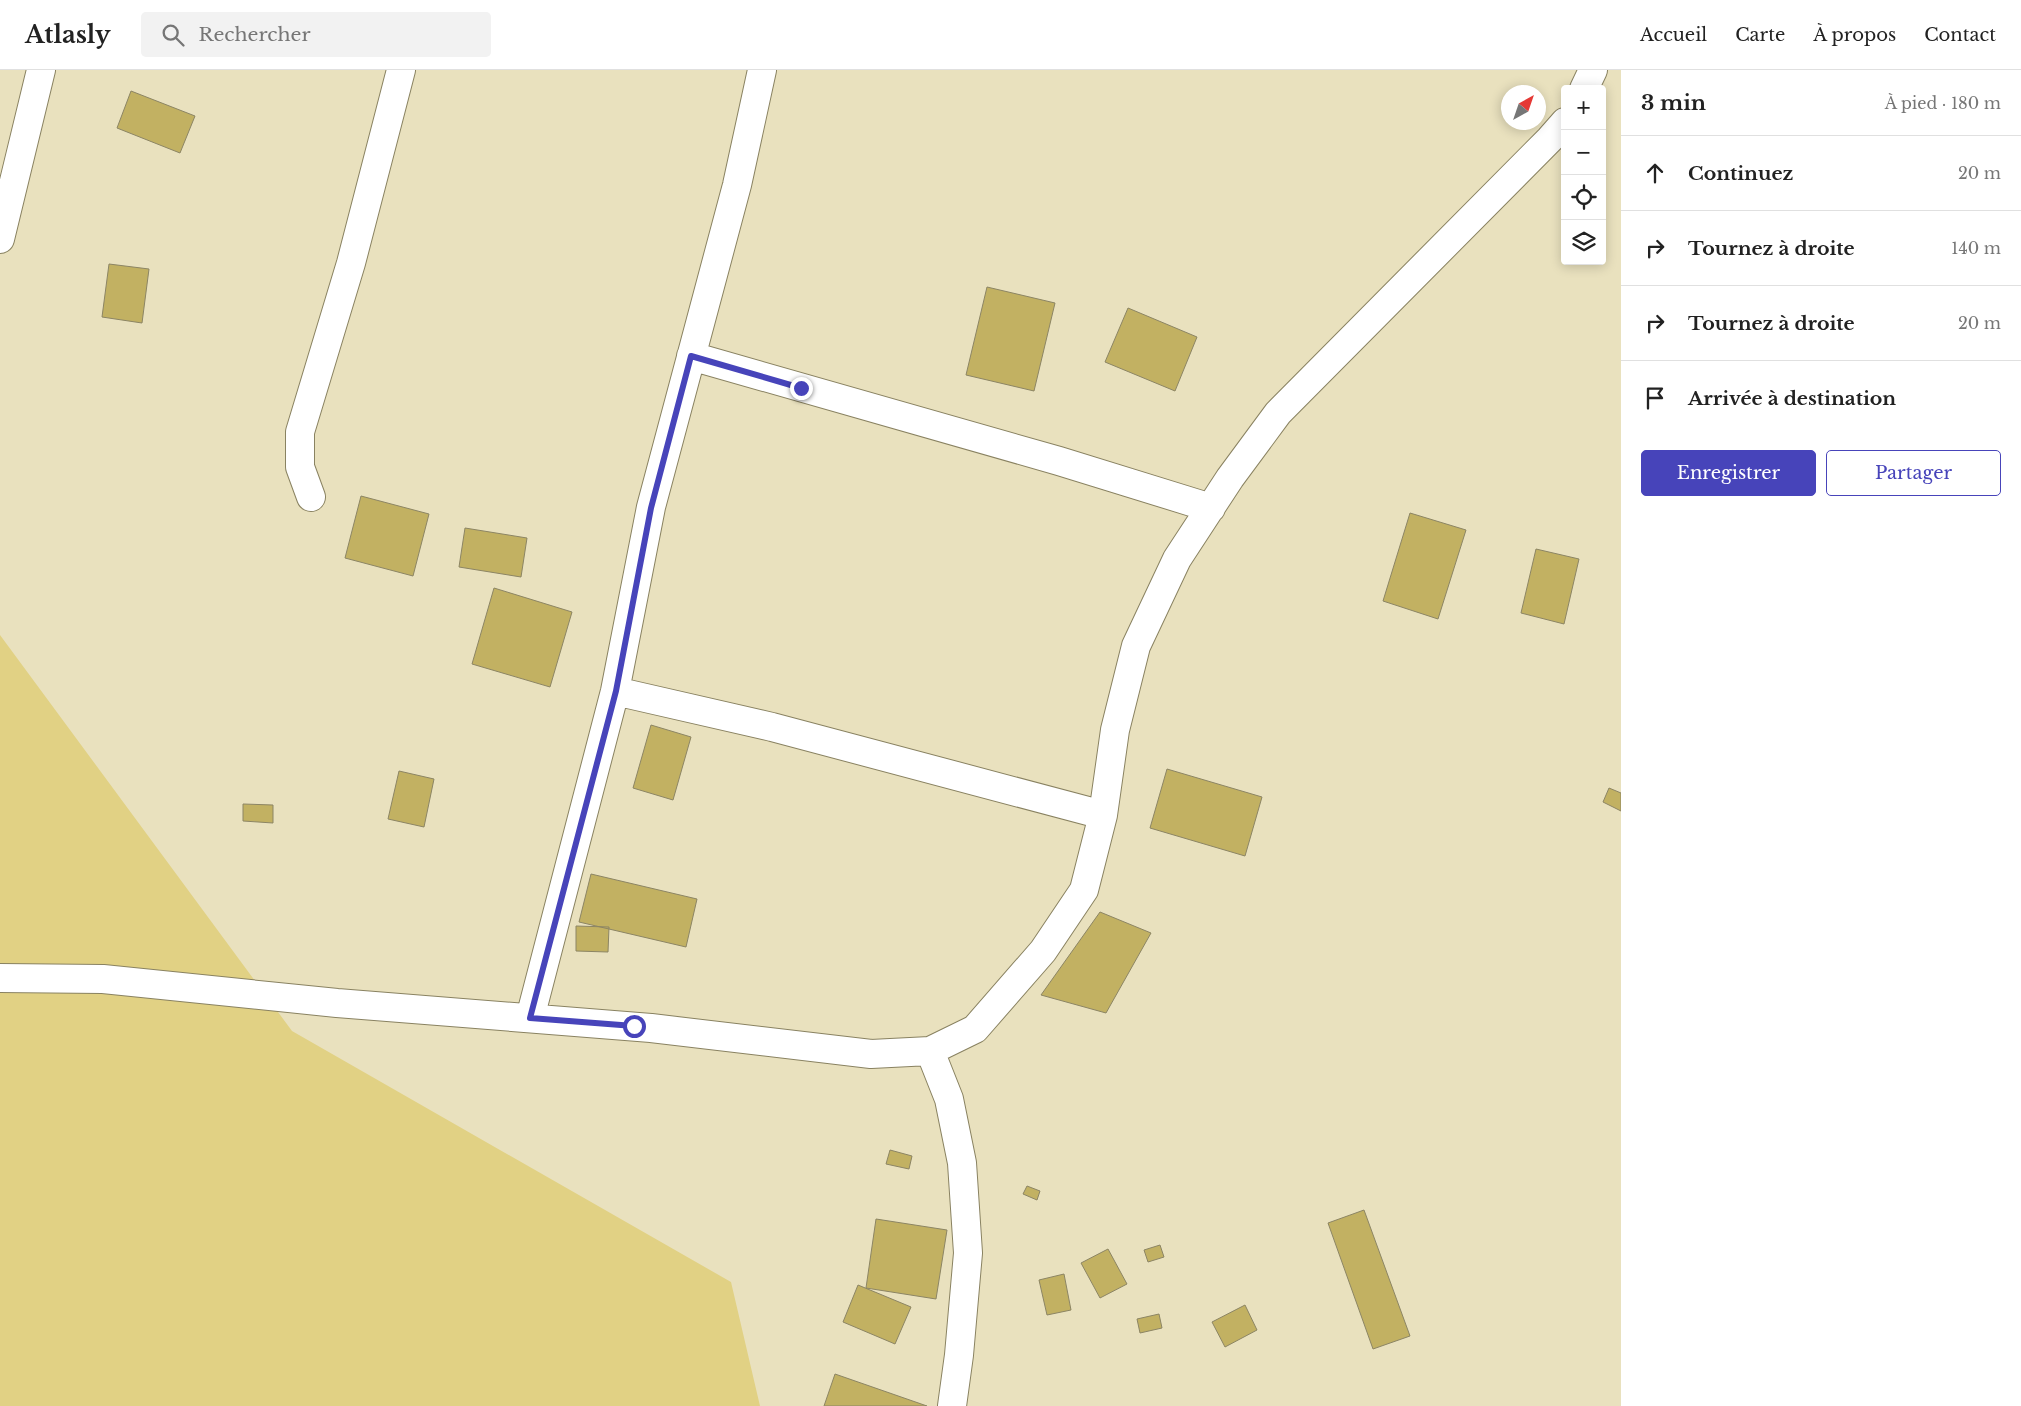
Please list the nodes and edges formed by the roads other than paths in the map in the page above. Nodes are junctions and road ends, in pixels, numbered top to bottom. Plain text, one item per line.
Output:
1 (41, 70) edge
2 (400, 70) edge
3 (762, 70) edge
4 (1593, 70) edge
5 (1586, 85) edge
6 (1561, 127) edge
7 (0, 239) edge
8 (691, 356) junction
9 (311, 497) dead end
10 (1210, 508) junction
11 (616, 691) junction
12 (1103, 815) junction
13 (0, 978) edge
14 (530, 1018) junction
15 (930, 1051) junction
16 (952, 1406) edge

1 - 7 street
2 - 9 street
3 - 8 street
4 - 5 street
6 - 10 street
8 - 10 street
8 - 11 street
10 - 12 street
11 - 12 street
11 - 14 street
12 - 15 street
13 - 14 street
14 - 15 street
15 - 16 street

